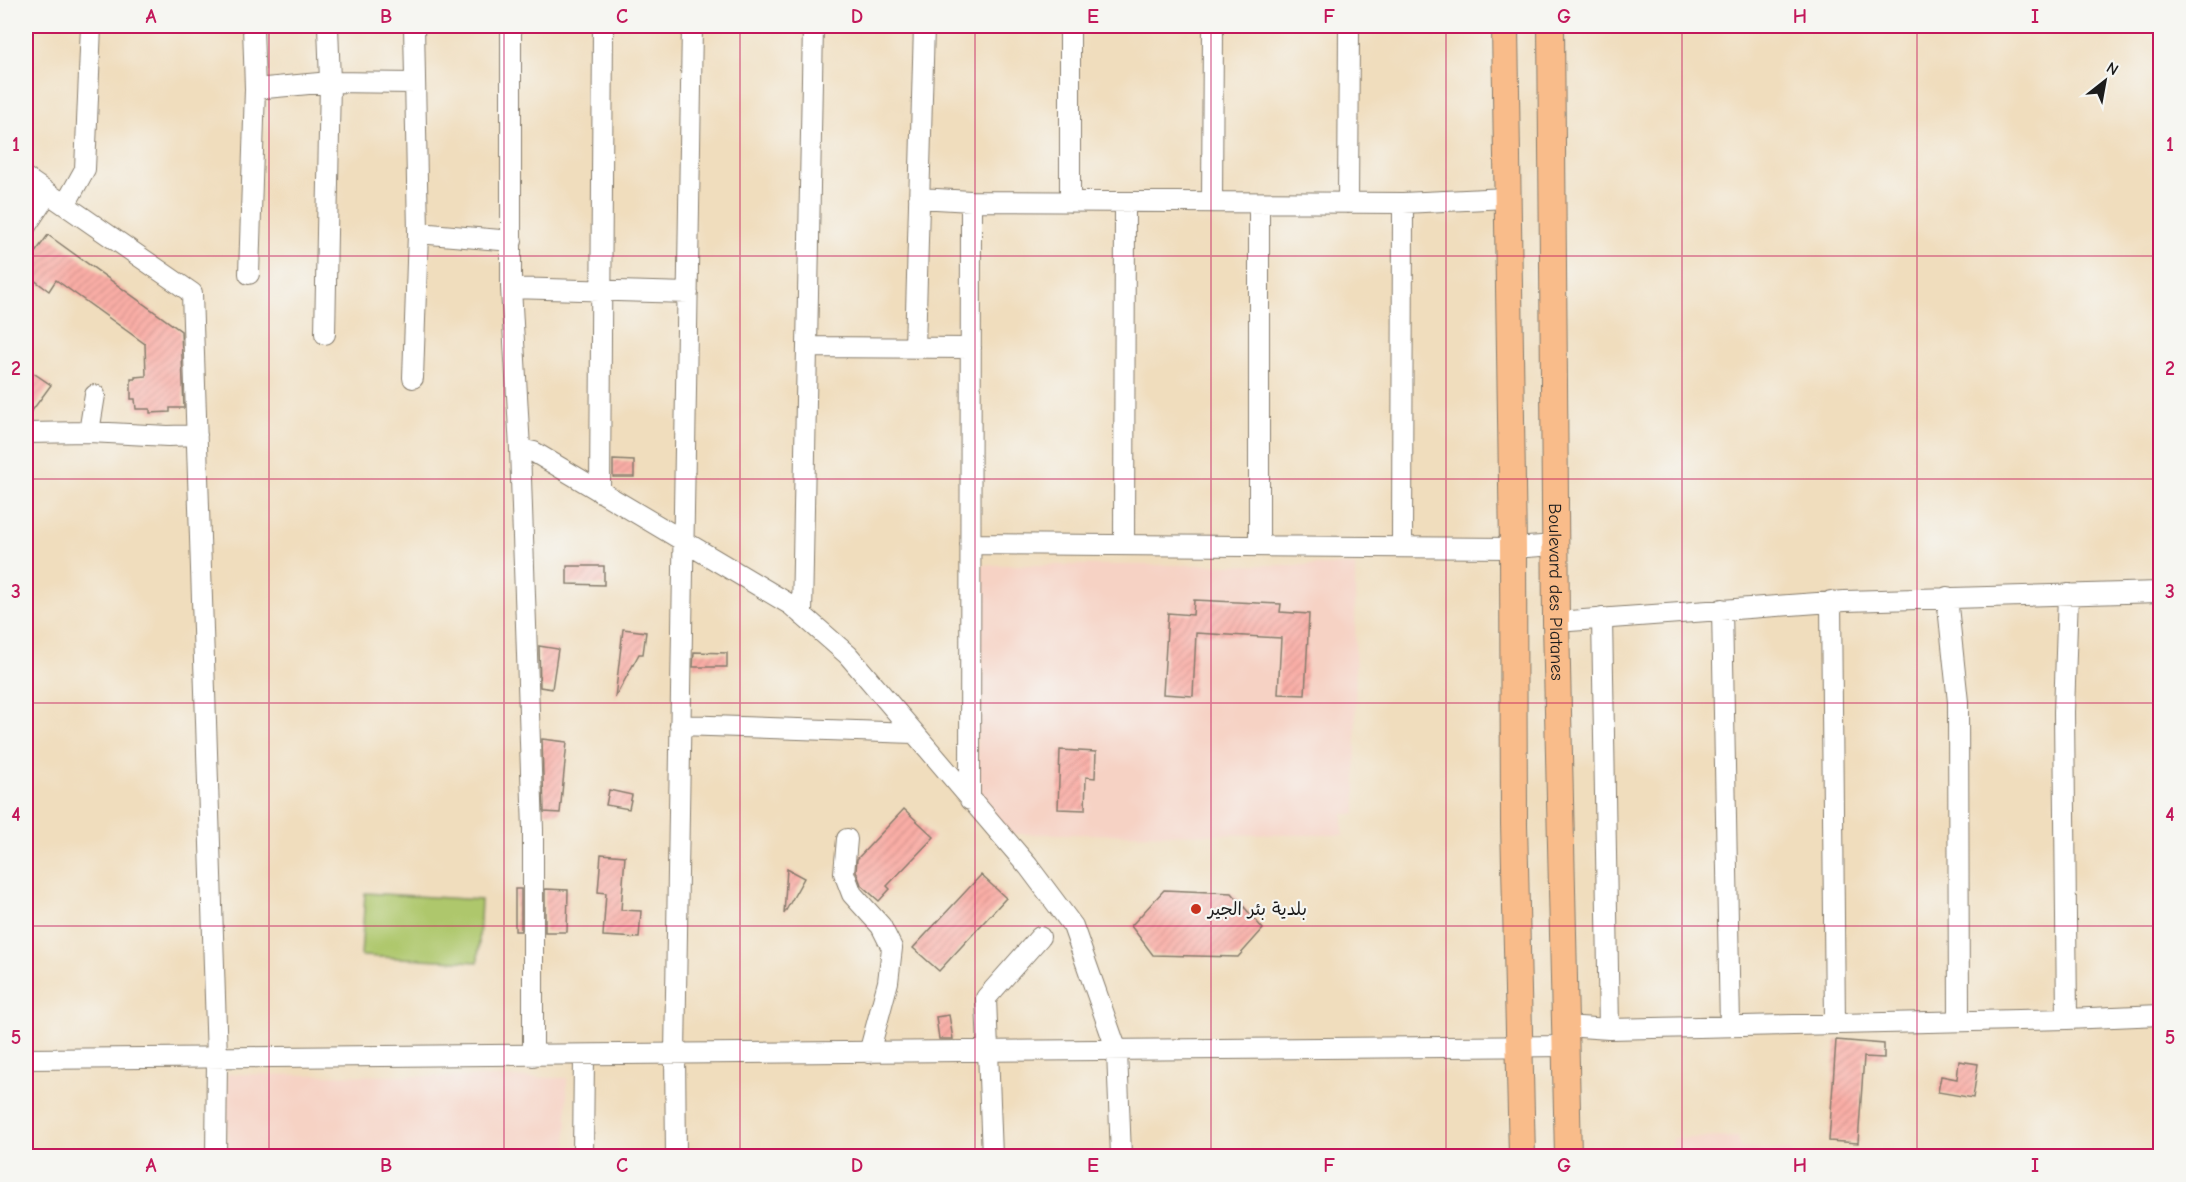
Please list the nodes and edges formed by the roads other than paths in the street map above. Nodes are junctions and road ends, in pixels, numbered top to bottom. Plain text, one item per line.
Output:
1 (91, 26) edge
2 (253, 26) edge
3 (328, 26) edge
4 (414, 26) edge
5 (511, 26) edge
6 (603, 26) edge
7 (692, 26) edge
8 (813, 26) edge
9 (924, 26) edge
10 (1070, 26) edge
11 (1213, 26) edge
12 (1348, 26) edge
13 (1505, 26) edge
14 (1551, 26) edge
15 (330, 82) junction
16 (415, 83) junction
17 (255, 89) junction
18 (26, 177) edge
19 (48, 193) junction
20 (919, 198) junction
21 (1508, 198) junction
22 (971, 201) junction
23 (1070, 202) junction
24 (1125, 202) junction
25 (1212, 202) junction
26 (1259, 203) junction
27 (1348, 203) junction
28 (1403, 203) junction
29 (65, 205) junction
30 (26, 226) edge
31 (418, 233) junction
32 (512, 241) junction
33 (249, 274) dead end
34 (511, 288) junction
35 (601, 292) junction
36 (688, 293) junction
37 (325, 334) dead end
38 (807, 347) junction
39 (915, 348) junction
40 (971, 348) junction
41 (413, 378) dead end
42 (95, 395) dead end
43 (89, 432) junction
44 (26, 433) edge
45 (197, 435) junction
46 (520, 449) junction
47 (600, 492) junction
48 (683, 542) junction
49 (970, 544) junction
50 (1124, 545) junction
51 (1555, 545) junction
52 (1259, 546) junction
53 (1402, 546) junction
54 (1513, 548) junction
55 (2160, 592) edge
56 (2068, 594) junction
57 (1947, 597) junction
58 (1831, 602) junction
59 (1722, 609) junction
60 (802, 615) junction
61 (1602, 618) junction
62 (1556, 622) junction
63 (680, 725) junction
64 (914, 733) junction
65 (970, 800) junction
66 (847, 839) dead end
67 (1040, 937) dead end
68 (2160, 1015) edge
69 (2067, 1019) junction
70 (1959, 1021) junction
71 (1834, 1024) junction
72 (1730, 1026) junction
73 (1609, 1029) junction
74 (1566, 1036) junction
75 (1520, 1046) junction
76 (1117, 1051) junction
77 (989, 1052) junction
78 (869, 1053) junction
79 (675, 1054) junction
80 (584, 1055) junction
81 (533, 1056) junction
82 (217, 1058) junction
83 (26, 1059) edge
84 (216, 1156) edge
85 (583, 1156) edge
86 (676, 1156) edge
87 (992, 1156) edge
88 (1121, 1156) edge
89 (1522, 1156) edge
90 (1568, 1156) edge

1 - 29 street
2 - 17 street
3 - 15 street
4 - 16 street
5 - 32 street
6 - 35 street
7 - 36 street
8 - 38 street
9 - 20 street
10 - 23 street
11 - 25 street
12 - 27 street
13 - 21 main road
14 - 51 main road, Boulevard des Platanes
15 - 16 street
15 - 17 street
15 - 37 street
16 - 31 street
17 - 33 street
18 - 19 street
19 - 29 street
19 - 30 street
20 - 22 street
20 - 39 street
21 - 28 street
21 - 54 main road
22 - 23 street
22 - 40 street
23 - 24 street
24 - 25 street
24 - 50 street
25 - 26 street
26 - 27 street
26 - 52 street
27 - 28 street
28 - 53 street
29 - 45 street
31 - 32 street
31 - 41 street
32 - 34 street
34 - 35 street
34 - 46 street
35 - 36 street
35 - 47 street
36 - 48 street
38 - 39 street
38 - 60 street
39 - 40 street
40 - 49 street
42 - 43 street
43 - 44 street
43 - 45 street
45 - 82 street
46 - 47 street
46 - 81 street
47 - 48 street
48 - 60 street
48 - 63 street
49 - 50 street
49 - 65 street
50 - 52 street
51 - 54 street
51 - 62 main road, Boulevard des Platanes
52 - 53 street
53 - 54 street
54 - 75 main road
55 - 56 street
56 - 57 street
56 - 69 street
57 - 58 street
57 - 70 street
58 - 59 street
58 - 71 street
59 - 61 street
59 - 72 street
60 - 64 street
61 - 62 street
61 - 73 street
62 - 74 main road, Boulevard des Platanes
63 - 64 street
63 - 79 street
64 - 65 street
65 - 76 street
66 - 78 street
67 - 77 street
68 - 69 street
69 - 70 street
70 - 71 street
71 - 72 street
72 - 73 street
73 - 74 street
74 - 75 street
74 - 90 main road, Boulevard des Platanes
75 - 76 street
75 - 89 main road
76 - 77 street
76 - 88 street
77 - 78 street
77 - 87 street
78 - 79 street
79 - 80 street
79 - 86 street
80 - 81 street
80 - 85 street
81 - 82 street
82 - 83 street
82 - 84 street

